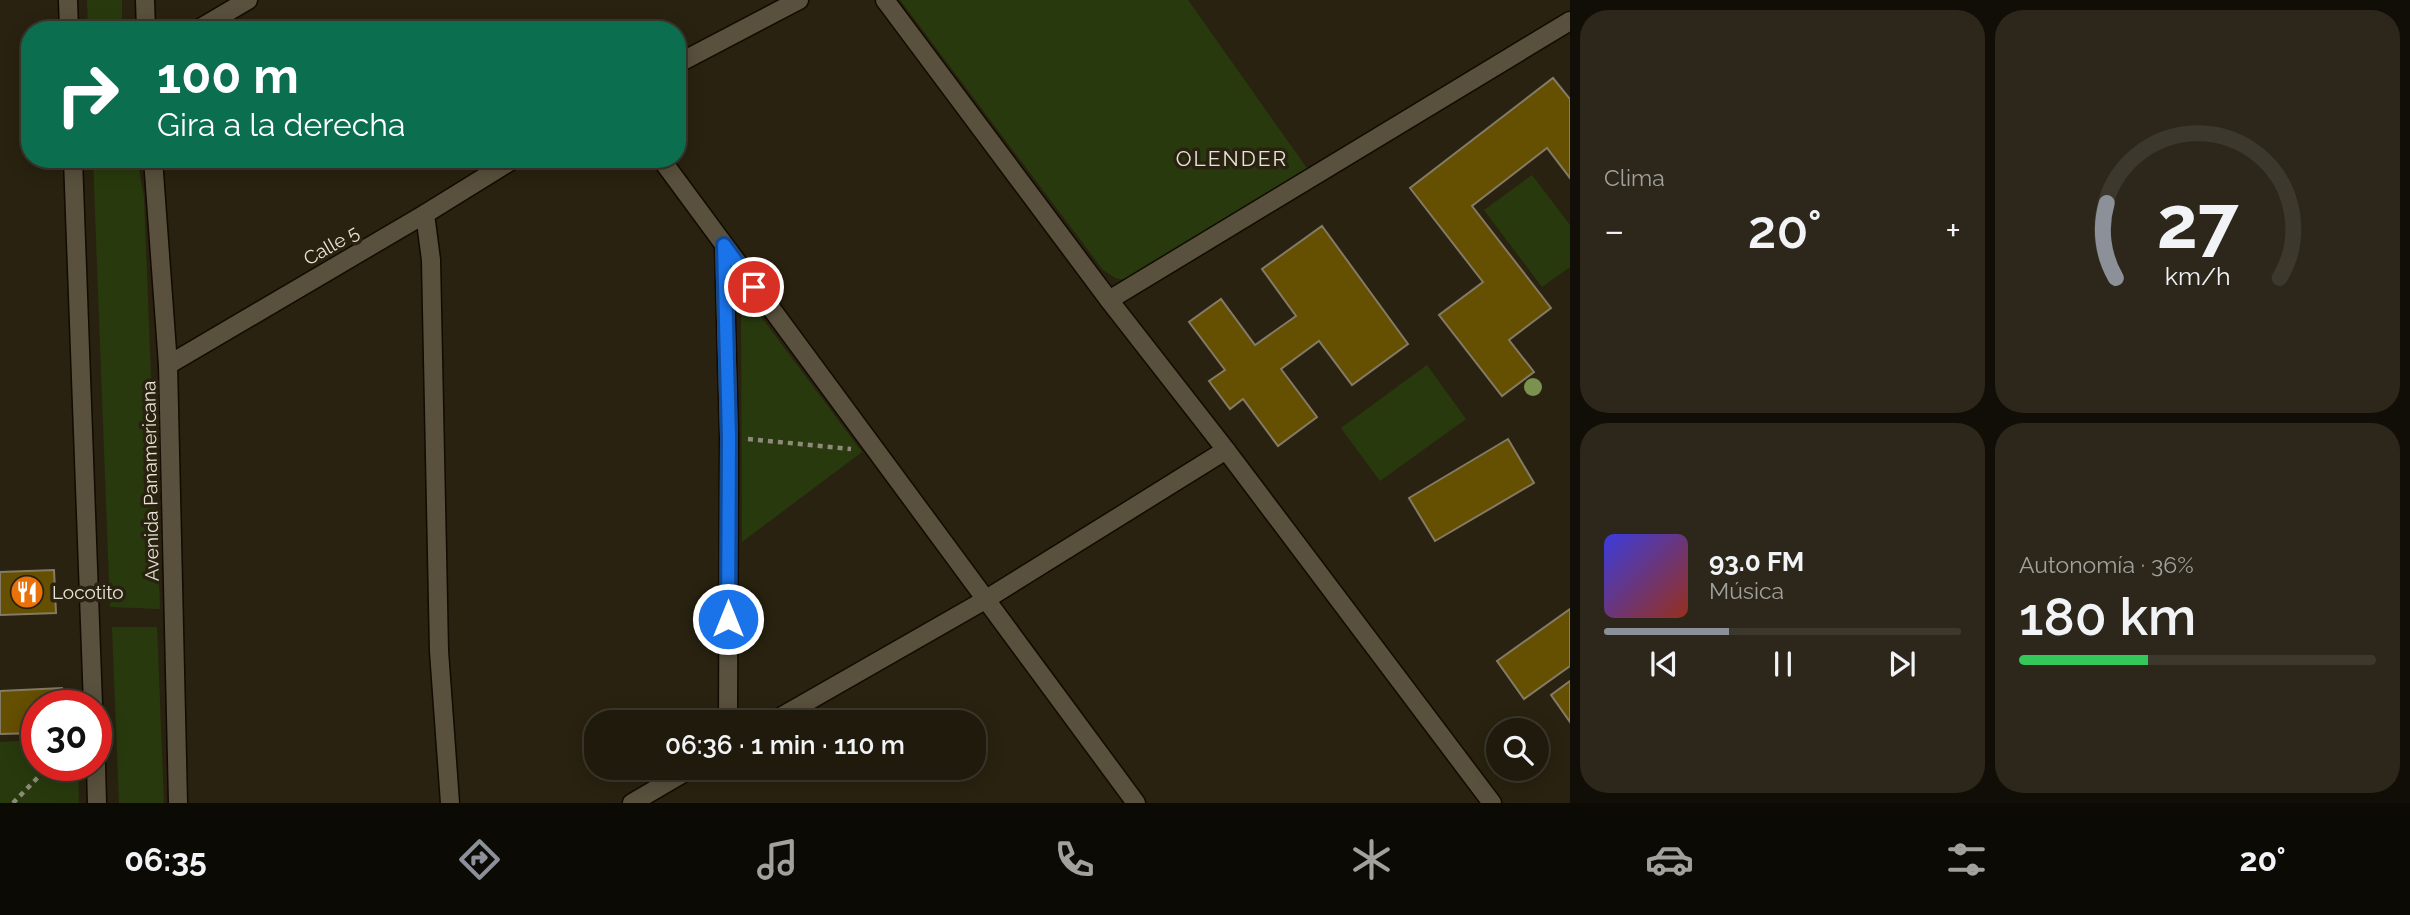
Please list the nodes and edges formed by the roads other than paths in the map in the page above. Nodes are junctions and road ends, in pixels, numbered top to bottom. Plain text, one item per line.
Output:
1 (68, 0) edge
2 (145, 0) edge
3 (248, 0) edge
4 (799, 0) edge
5 (885, 0) edge
6 (69, 21) edge
7 (146, 21) edge
8 (212, 21) edge
9 (1570, 21) edge
10 (686, 59) edge
11 (74, 168) edge
12 (154, 168) edge
13 (500, 168) edge
14 (668, 168) edge
15 (425, 215) junction
16 (724, 245) junction
17 (1109, 300) junction
18 (168, 365) junction
19 (1226, 450) junction
20 (985, 600) junction
21 (92, 690) edge
22 (728, 710) edge
23 (793, 710) edge
24 (671, 780) edge
25 (96, 781) edge
26 (97, 803) edge
27 (178, 803) edge
28 (450, 803) edge
29 (632, 803) edge
30 (1136, 803) edge
31 (1492, 803) edge

1 - 6 street
2 - 7 street
3 - 8 street
4 - 10 street
5 - 17 street
9 - 17 street
11 - 21 street
12 - 18 street, Avenida Panamericana
13 - 15 street, Calle 5
14 - 16 street
15 - 18 street, Calle 5
15 - 28 street
16 - 20 street
16 - 22 street
17 - 19 street
18 - 27 street, Avenida Panamericana
19 - 20 street
19 - 31 street
20 - 23 street
20 - 30 street
24 - 29 street
25 - 26 street

